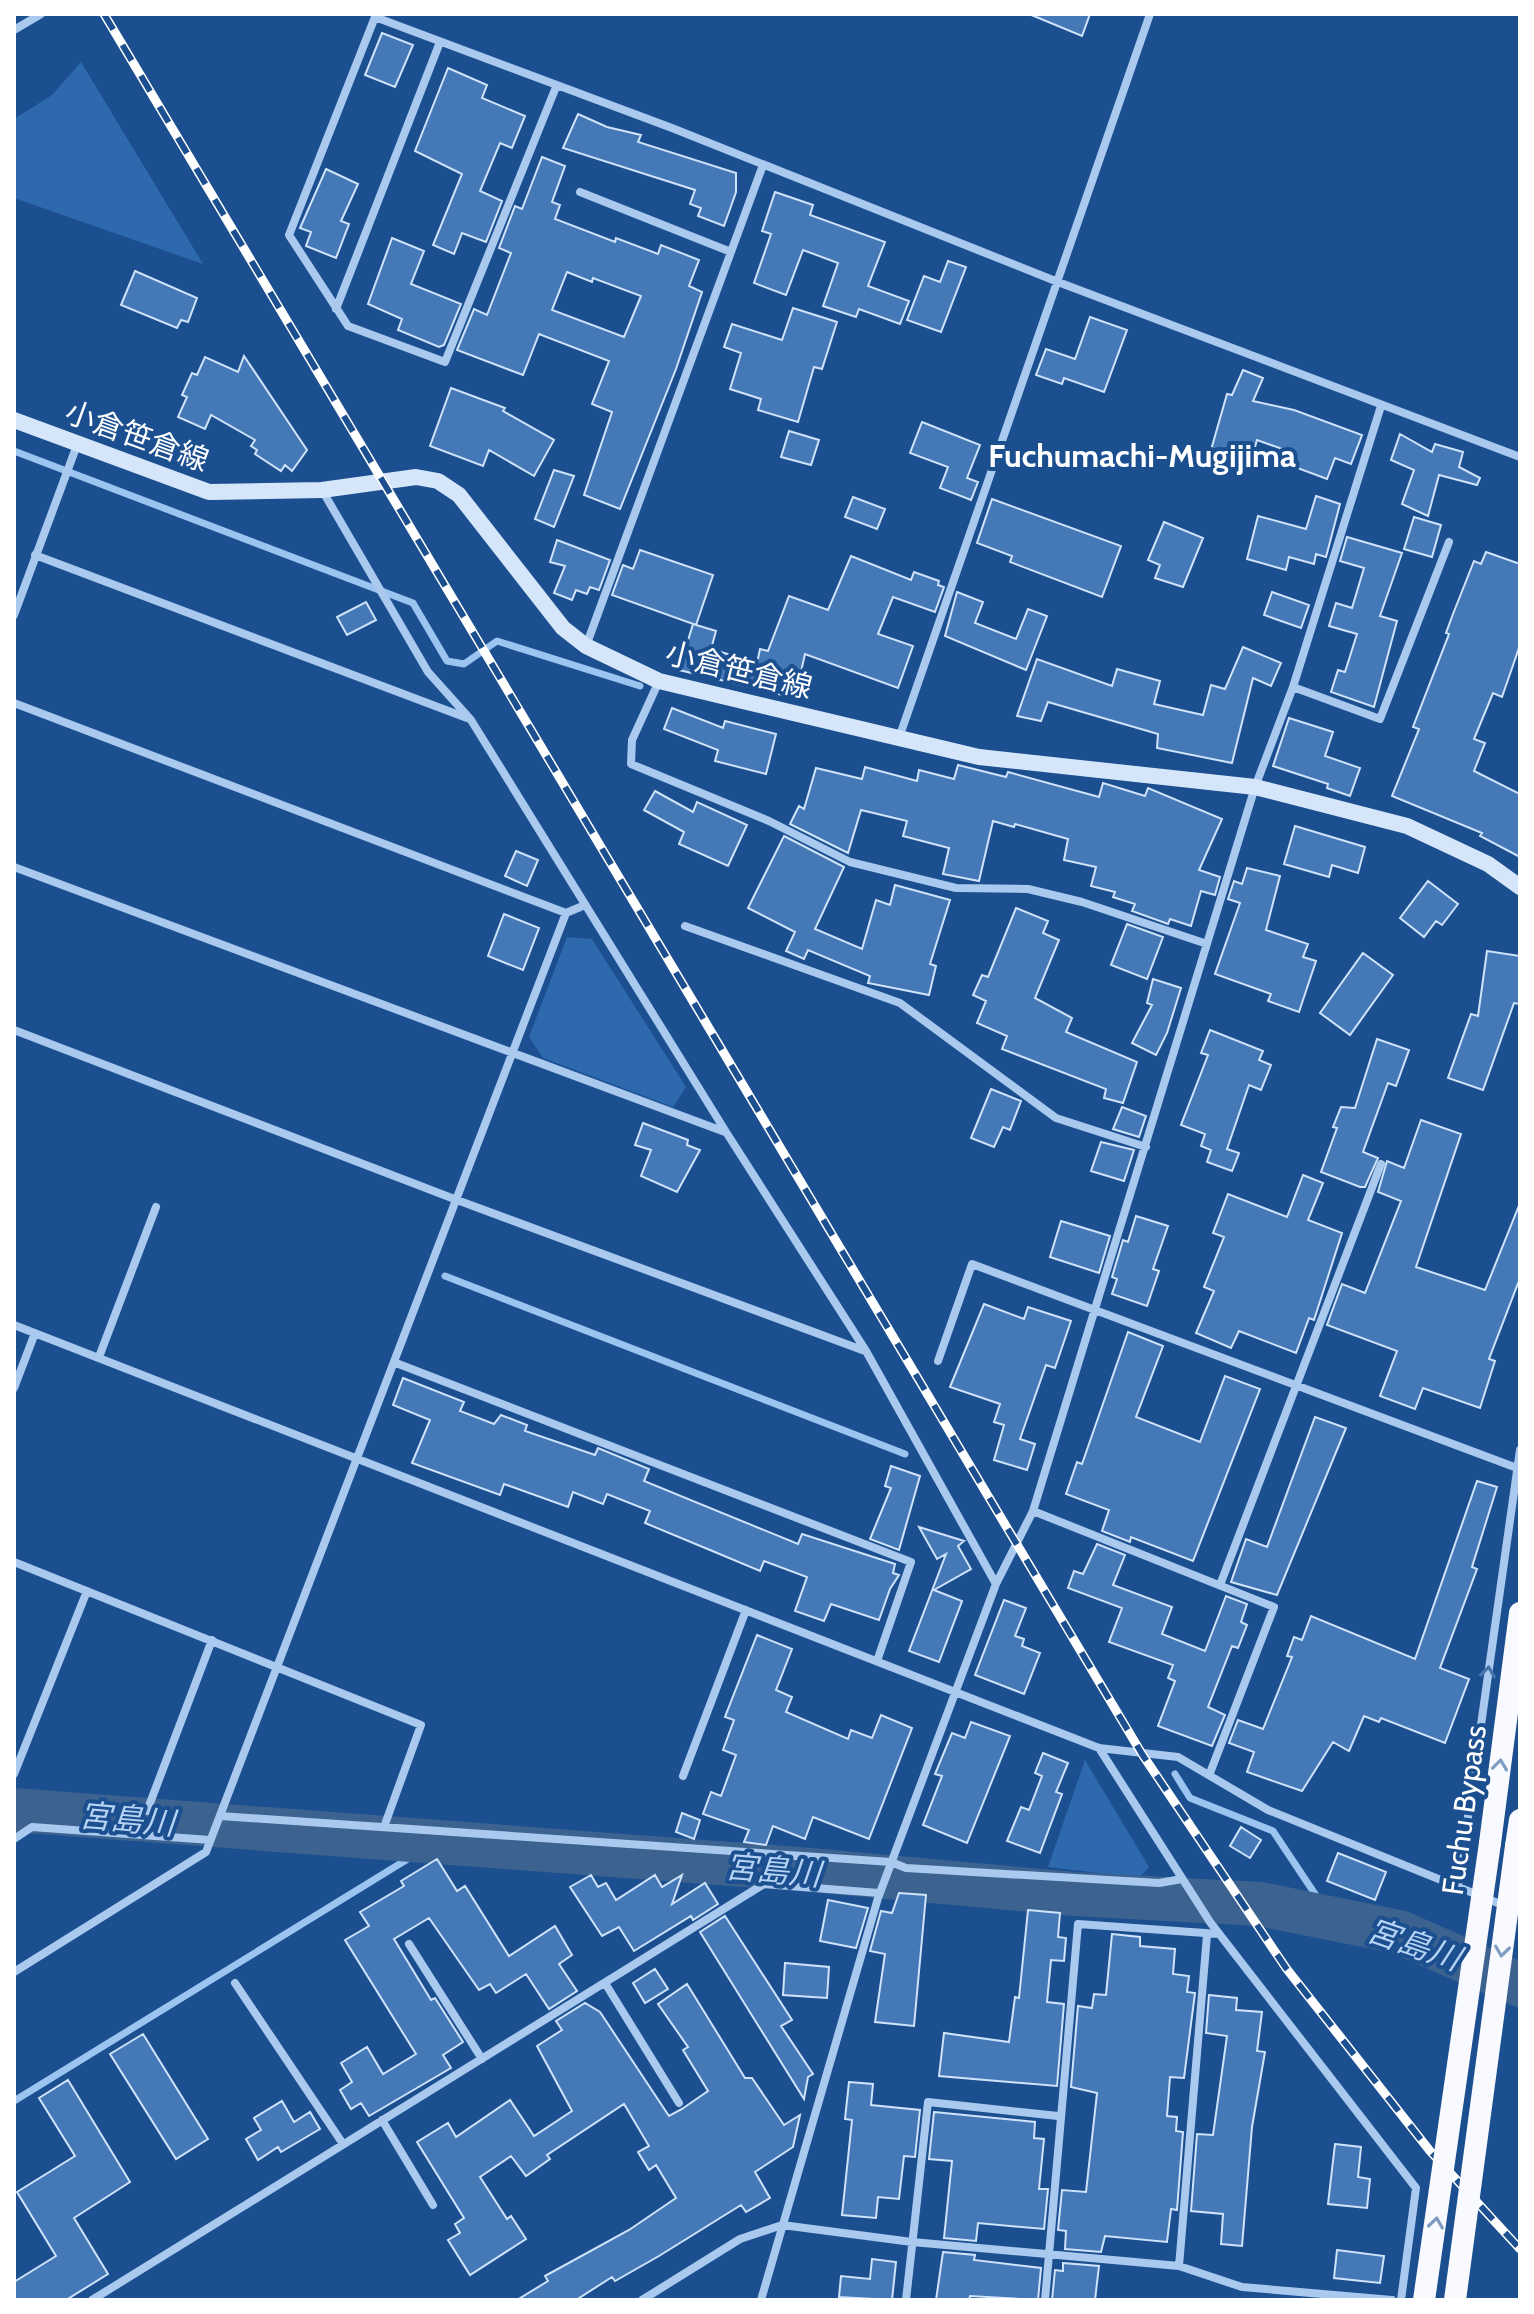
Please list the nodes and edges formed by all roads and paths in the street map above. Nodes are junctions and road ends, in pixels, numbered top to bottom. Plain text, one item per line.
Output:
1 (41, 14) edge
2 (1150, 14) edge
3 (14, 30) edge
4 (440, 42) junction
5 (556, 87) junction
6 (763, 165) junction
7 (580, 192) dead end
8 (731, 252) junction
9 (1058, 282) junction
10 (336, 309) junction
11 (1381, 406) junction
12 (14, 420) edge
13 (77, 445) junction
14 (1520, 457) edge
15 (322, 490) junction
16 (1449, 542) dead end
17 (35, 555) junction
18 (17, 596) edge
19 (14, 615) edge
20 (586, 646) junction
21 (659, 681) junction
22 (1293, 687) junction
23 (14, 703) edge
24 (471, 720) junction
25 (899, 738) junction
26 (1255, 787) junction
27 (14, 867) edge
28 (1520, 887) edge
29 (585, 905) junction
30 (566, 913) junction
31 (685, 926) dead end
32 (1207, 944) junction
33 (14, 1030) edge
34 (511, 1055) junction
35 (726, 1132) junction
36 (1146, 1147) junction
37 (1381, 1164) dead end
38 (457, 1200) junction
39 (156, 1207) dead end
40 (1096, 1312) junction
41 (14, 1325) edge
42 (35, 1333) junction
43 (866, 1351) junction
44 (99, 1357) junction
45 (938, 1361) dead end
46 (396, 1363) junction
47 (1297, 1386) junction
48 (14, 1388) edge
49 (1520, 1450) edge
50 (359, 1458) junction
51 (1517, 1468) junction
52 (1033, 1511) junction
53 (14, 1562) edge
54 (996, 1584) junction
55 (1220, 1585) junction
56 (87, 1591) junction
57 (746, 1610) junction
58 (1520, 1613) edge
59 (212, 1640) junction
60 (877, 1661) junction
61 (279, 1667) junction
62 (953, 1691) junction
63 (1099, 1748) junction
64 (1210, 1773) junction
65 (14, 1774) edge
66 (683, 1776) dead end
67 (147, 1811) dead end
68 (220, 1816) junction
69 (1520, 1820) edge
70 (384, 1827) junction
71 (14, 1839) edge
72 (210, 1840) junction
73 (788, 1855) junction
74 (891, 1862) junction
75 (1182, 1879) junction
76 (764, 1884) junction
77 (1458, 1887) junction
78 (879, 1893) junction
79 (1520, 1912) edge
80 (1219, 1934) junction
81 (1207, 1935) junction
82 (409, 1944) dead end
83 (14, 1972) edge
84 (235, 1983) dead end
85 (605, 1983) junction
86 (482, 2059) junction
87 (679, 2103) dead end
88 (1058, 2116) junction
89 (382, 2120) junction
90 (343, 2144) junction
91 (433, 2205) dead end
92 (782, 2225) junction
93 (912, 2242) junction
94 (1049, 2255) junction
95 (1179, 2266) junction
96 (1242, 2287) junction
97 (92, 2300) edge
98 (642, 2300) edge
99 (761, 2300) edge
100 (906, 2300) edge
101 (1045, 2300) edge
102 (1240, 2300) edge
103 (1392, 2300) edge
104 (1401, 2300) edge
105 (1424, 2300) edge
106 (1455, 2300) edge

1 - 3 street
2 - 9 street
4 - 5 street
4 - 10 street
4 - 10 street
5 - 6 street
5 - 10 street
6 - 8 street
6 - 9 street
7 - 8 street
8 - 20 street
9 - 11 street
9 - 25 street
11 - 14 street
11 - 22 street
12 - 13 main road, 小倉笹倉線
13 - 15 main road, 小倉笹倉線
13 - 17 street
15 - 20 main road, 小倉笹倉線
15 - 24 street
16 - 22 street
17 - 18 street
17 - 24 street
18 - 19 street
20 - 21 main road, 小倉笹倉線
21 - 25 main road, 小倉笹倉線
21 - 32 street
22 - 26 street
23 - 30 street
24 - 29 street
25 - 26 main road, 小倉笹倉線
26 - 28 main road, 小倉笹倉線
26 - 32 street
27 - 34 street
29 - 30 street
29 - 35 street
30 - 34 street
31 - 36 street
32 - 36 street
33 - 38 street
34 - 35 street
34 - 38 street
35 - 43 street
36 - 40 street
37 - 47 street
38 - 43 street
38 - 46 street
39 - 44 street
40 - 45 street
40 - 47 street
40 - 52 street
41 - 42 street
42 - 44 street
42 - 48 street
43 - 54 street
44 - 50 street
46 - 50 street
46 - 60 street
47 - 51 street
47 - 55 street
49 - 51 street
50 - 57 street
50 - 61 street
77 -> 51 street
52 - 54 street
52 - 55 street
53 - 56 street
54 - 62 street
55 - 64 street
56 - 59 street
56 - 65 street
57 - 60 street
57 - 66 street
105 -> 58 highway, Fuchu Bypass, bridge
59 - 61 street
59 - 67 street
60 - 62 street
61 - 68 street
61 - 70 street
62 - 63 street
62 - 74 street
63 - 64 street
63 - 75 street
64 - 77 street
68 - 70 street
68 - 72 street
69 -> 106 highway, Fuchu Bypass, bridge
70 - 73 street
71 - 72 street
72 - 83 street
73 - 74 street
73 - 76 street
74 - 75 street
74 - 78 street
75 - 80 street
76 - 78 street
76 - 85 street
77 - 79 street
78 - 92 street
80 - 81 street
80 - 104 street
81 - 88 street
81 - 95 street
82 - 86 street
84 - 90 street
85 - 86 street
85 - 87 street
86 - 89 street
88 - 93 street
88 - 94 street
89 - 90 street
89 - 91 street
90 - 97 street
92 - 93 street
92 - 98 street
92 - 99 street
93 - 94 street
93 - 100 street
94 - 95 street
94 - 101 street
95 - 96 street
96 - 102 street
96 - 103 street

